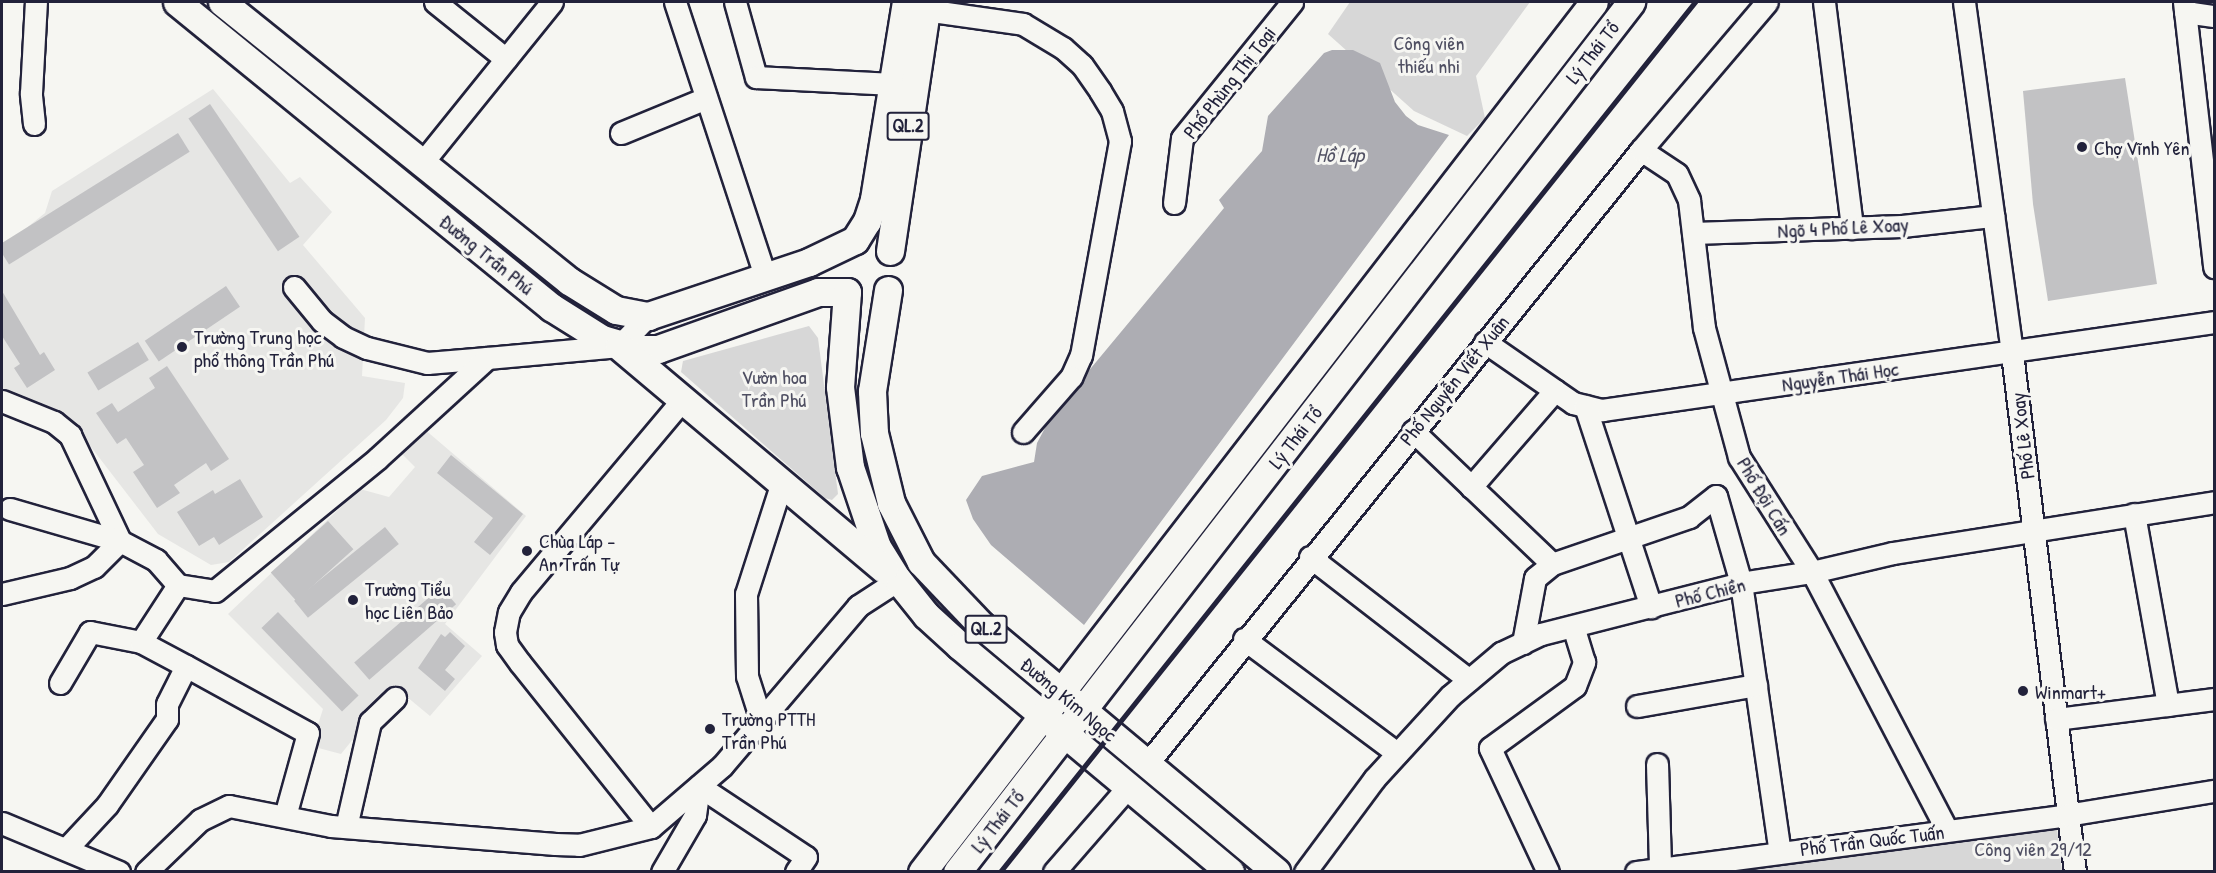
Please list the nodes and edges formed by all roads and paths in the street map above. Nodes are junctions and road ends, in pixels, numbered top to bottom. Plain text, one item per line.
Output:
1 (36, 2) edge
2 (177, 2) edge
3 (222, 2) edge
4 (435, 2) edge
5 (552, 2) edge
6 (675, 2) edge
7 (735, 2) edge
8 (1292, 2) edge
9 (1594, 2) edge
10 (1631, 2) edge
11 (1767, 2) edge
12 (1824, 2) edge
13 (1964, 2) edge
14 (919, 4) edge
15 (2184, 7) edge
16 (2214, 16) edge
17 (506, 59) junction
18 (893, 84) junction
19 (706, 98) junction
20 (34, 124) dead end
21 (621, 134) dead end
22 (1641, 150) junction
23 (422, 163) junction
24 (1174, 203) dead end
25 (1993, 216) junction
26 (1851, 228) junction
27 (1693, 233) junction
28 (853, 242) junction
29 (890, 251) junction
30 (2214, 267) edge
31 (766, 278) junction
32 (294, 287) dead end
33 (888, 290) junction
34 (847, 292) junction
35 (648, 316) junction
36 (2214, 322) edge
37 (1485, 342) junction
38 (618, 346) junction
39 (2012, 353) junction
40 (487, 358) junction
41 (1555, 390) junction
42 (1721, 393) junction
43 (683, 399) junction
44 (2, 401) edge
45 (1585, 406) junction
46 (1413, 431) junction
47 (1023, 432) dead end
48 (782, 482) junction
49 (1471, 487) junction
50 (2214, 502) edge
51 (10, 509) dead end
52 (2134, 514) junction
53 (2033, 529) junction
54 (1628, 538) junction
55 (120, 541) junction
56 (1310, 558) junction
57 (1552, 564) junction
58 (1812, 572) junction
59 (898, 580) junction
60 (1741, 584) junction
61 (178, 585) junction
62 (2, 594) edge
63 (1651, 607) junction
64 (1573, 627) junction
65 (1244, 639) junction
66 (141, 642) junction
67 (1523, 643) junction
68 (186, 666) junction
69 (1469, 680) junction
70 (60, 683) dead end
71 (1756, 685) junction
72 (1061, 694) junction
73 (395, 698) dead end
74 (2214, 699) edge
75 (2168, 705) junction
76 (1637, 706) dead end
77 (1083, 712) junction
78 (1044, 717) junction
79 (2056, 719) junction
80 (761, 720) junction
81 (1065, 735) junction
82 (1397, 753) junction
83 (1147, 764) junction
84 (1657, 764) dead end
85 (699, 786) junction
86 (1128, 787) junction
87 (2214, 791) edge
88 (2067, 815) junction
89 (285, 816) junction
90 (2, 823) edge
91 (346, 827) junction
92 (651, 827) junction
93 (1947, 830) junction
94 (68, 848) junction
95 (1780, 852) junction
96 (1660, 868) junction
97 (119, 872) edge
98 (146, 872) edge
99 (662, 872) edge
100 (796, 872) edge
101 (922, 872) edge
102 (957, 872) edge
103 (1054, 872) edge
104 (1230, 872) edge
105 (1276, 872) edge
106 (1305, 872) edge
107 (1548, 872) edge
108 (1636, 872) edge
109 (2075, 872) edge

1 - 20 street
2 - 38 main road, Đường Trần Phú
3 - 23 main road, Đường Trần Phú
4 - 17 street
5 - 17 street
6 - 19 street
7 - 18 street
8 - 24 street, Phố Phùng Thị Toại
9 - 72 main road, Lý Thái Tổ
10 - 77 main road, Lý Thái Tổ
11 - 22 street, Phố Nguyễn Viết Xuân
12 - 26 street
13 - 25 street, Phố Lê Xoay
14 - 18 main road, QL.2
14 - 29 main road, QL.2
14 - 47 street
15 - 16 street
15 - 30 street
17 - 23 street
18 - 28 main road, QL.2
19 - 21 street
19 - 31 street
22 - 27 street, Phố Đội Cấn
22 - 37 street, Phố Nguyễn Viết Xuân
23 - 35 main road, Đường Trần Phú
25 - 26 street, Ngõ 4 Phố Lê Xoay
25 - 39 street, Phố Lê Xoay
26 - 27 street, Ngõ 4 Phố Lê Xoay
27 - 42 street, Phố Đội Cấn
28 - 29 main road
28 - 31 main road, Đường Trần Phú
28 - 34 main road, QL.2
29 - 33 main road, QL.2
31 - 35 main road, Đường Trần Phú
32 - 40 street
33 - 34 main road
33 - 72 main road, Đường Kim Ngọc / QL.2
34 - 38 main road, Đường Trần Phú
34 - 59 main road, Đường Kim Ngọc / QL.2
35 - 38 street
36 - 39 street, Nguyễn Thái Học
37 - 41 street, Nguyễn Thái Học
37 - 46 street, Phố Nguyễn Viết Xuân
38 - 40 street
38 - 43 main road
39 - 42 street, Nguyễn Thái Học
39 - 53 street, Phố Lê Xoay
40 - 61 street
41 - 45 street, Nguyễn Thái Học
41 - 49 street
42 - 45 street, Nguyễn Thái Học
42 - 58 street, Phố Đội Cấn
43 - 48 main road
43 - 92 street
44 - 55 street
45 - 54 street
46 - 49 street
46 - 56 street, Phố Nguyễn Viết Xuân
48 - 59 main road
48 - 80 street
49 - 57 street
50 - 52 street, Phố Chiền
51 - 55 street
52 - 53 street, Phố Chiền
52 - 75 street
53 - 58 street, Phố Chiền
53 - 79 street, Phố Lê Xoay
54 - 57 street
54 - 60 street
54 - 63 street
55 - 61 street
55 - 62 street
56 - 65 street, Phố Nguyễn Viết Xuân
56 - 69 street
57 - 67 street
58 - 60 street, Phố Chiền
58 - 93 street, Phố Đội Cấn
59 - 78 main road, Đường Kim Ngọc / QL.2
59 - 80 street
60 - 63 street, Phố Chiền
60 - 71 street
61 - 66 street
63 - 64 street, Phố Chiền
64 - 67 street, Phố Chiền
64 - 107 street
65 - 82 street
65 - 83 street, Phố Nguyễn Viết Xuân
66 - 68 street
66 - 70 street
67 - 69 street, Phố Chiền
68 - 89 street
68 - 94 street
69 - 82 street, Phố Chiền
71 - 76 street
71 - 95 street
72 - 77 main road, Đường Kim Ngọc / QL.2
72 - 78 main road, Lý Thái Tổ
73 - 91 street
74 - 75 street
75 - 79 street
77 - 81 main road, Lý Thái Tổ
77 - 83 main road, Đường Kim Ngọc / QL.2
78 - 81 main road, Đường Kim Ngọc / QL.2
78 - 101 main road, Lý Thái Tổ
79 - 88 street, Phố Lê Xoay
80 - 85 street
81 - 86 main road, Đường Kim Ngọc / QL.2
81 - 102 main road, Lý Thái Tổ
82 - 106 street, Phố Chiền
83 - 105 main road, Đường Kim Ngọc / QL.2
84 - 96 street
85 - 92 street
85 - 99 street
85 - 100 street
86 - 103 street
86 - 104 main road, Đường Kim Ngọc / QL.2
87 - 88 street, Phố Trần Quốc Tuấn
88 - 93 street, Phố Trần Quốc Tuấn
88 - 109 street, Phố Lê Xoay
89 - 91 street
89 - 98 street
90 - 94 street
91 - 92 street
93 - 95 street, Phố Trần Quốc Tuấn
94 - 97 street
95 - 96 street, Phố Trần Quốc Tuấn
96 - 108 street, Phố Trần Quốc Tuấn

